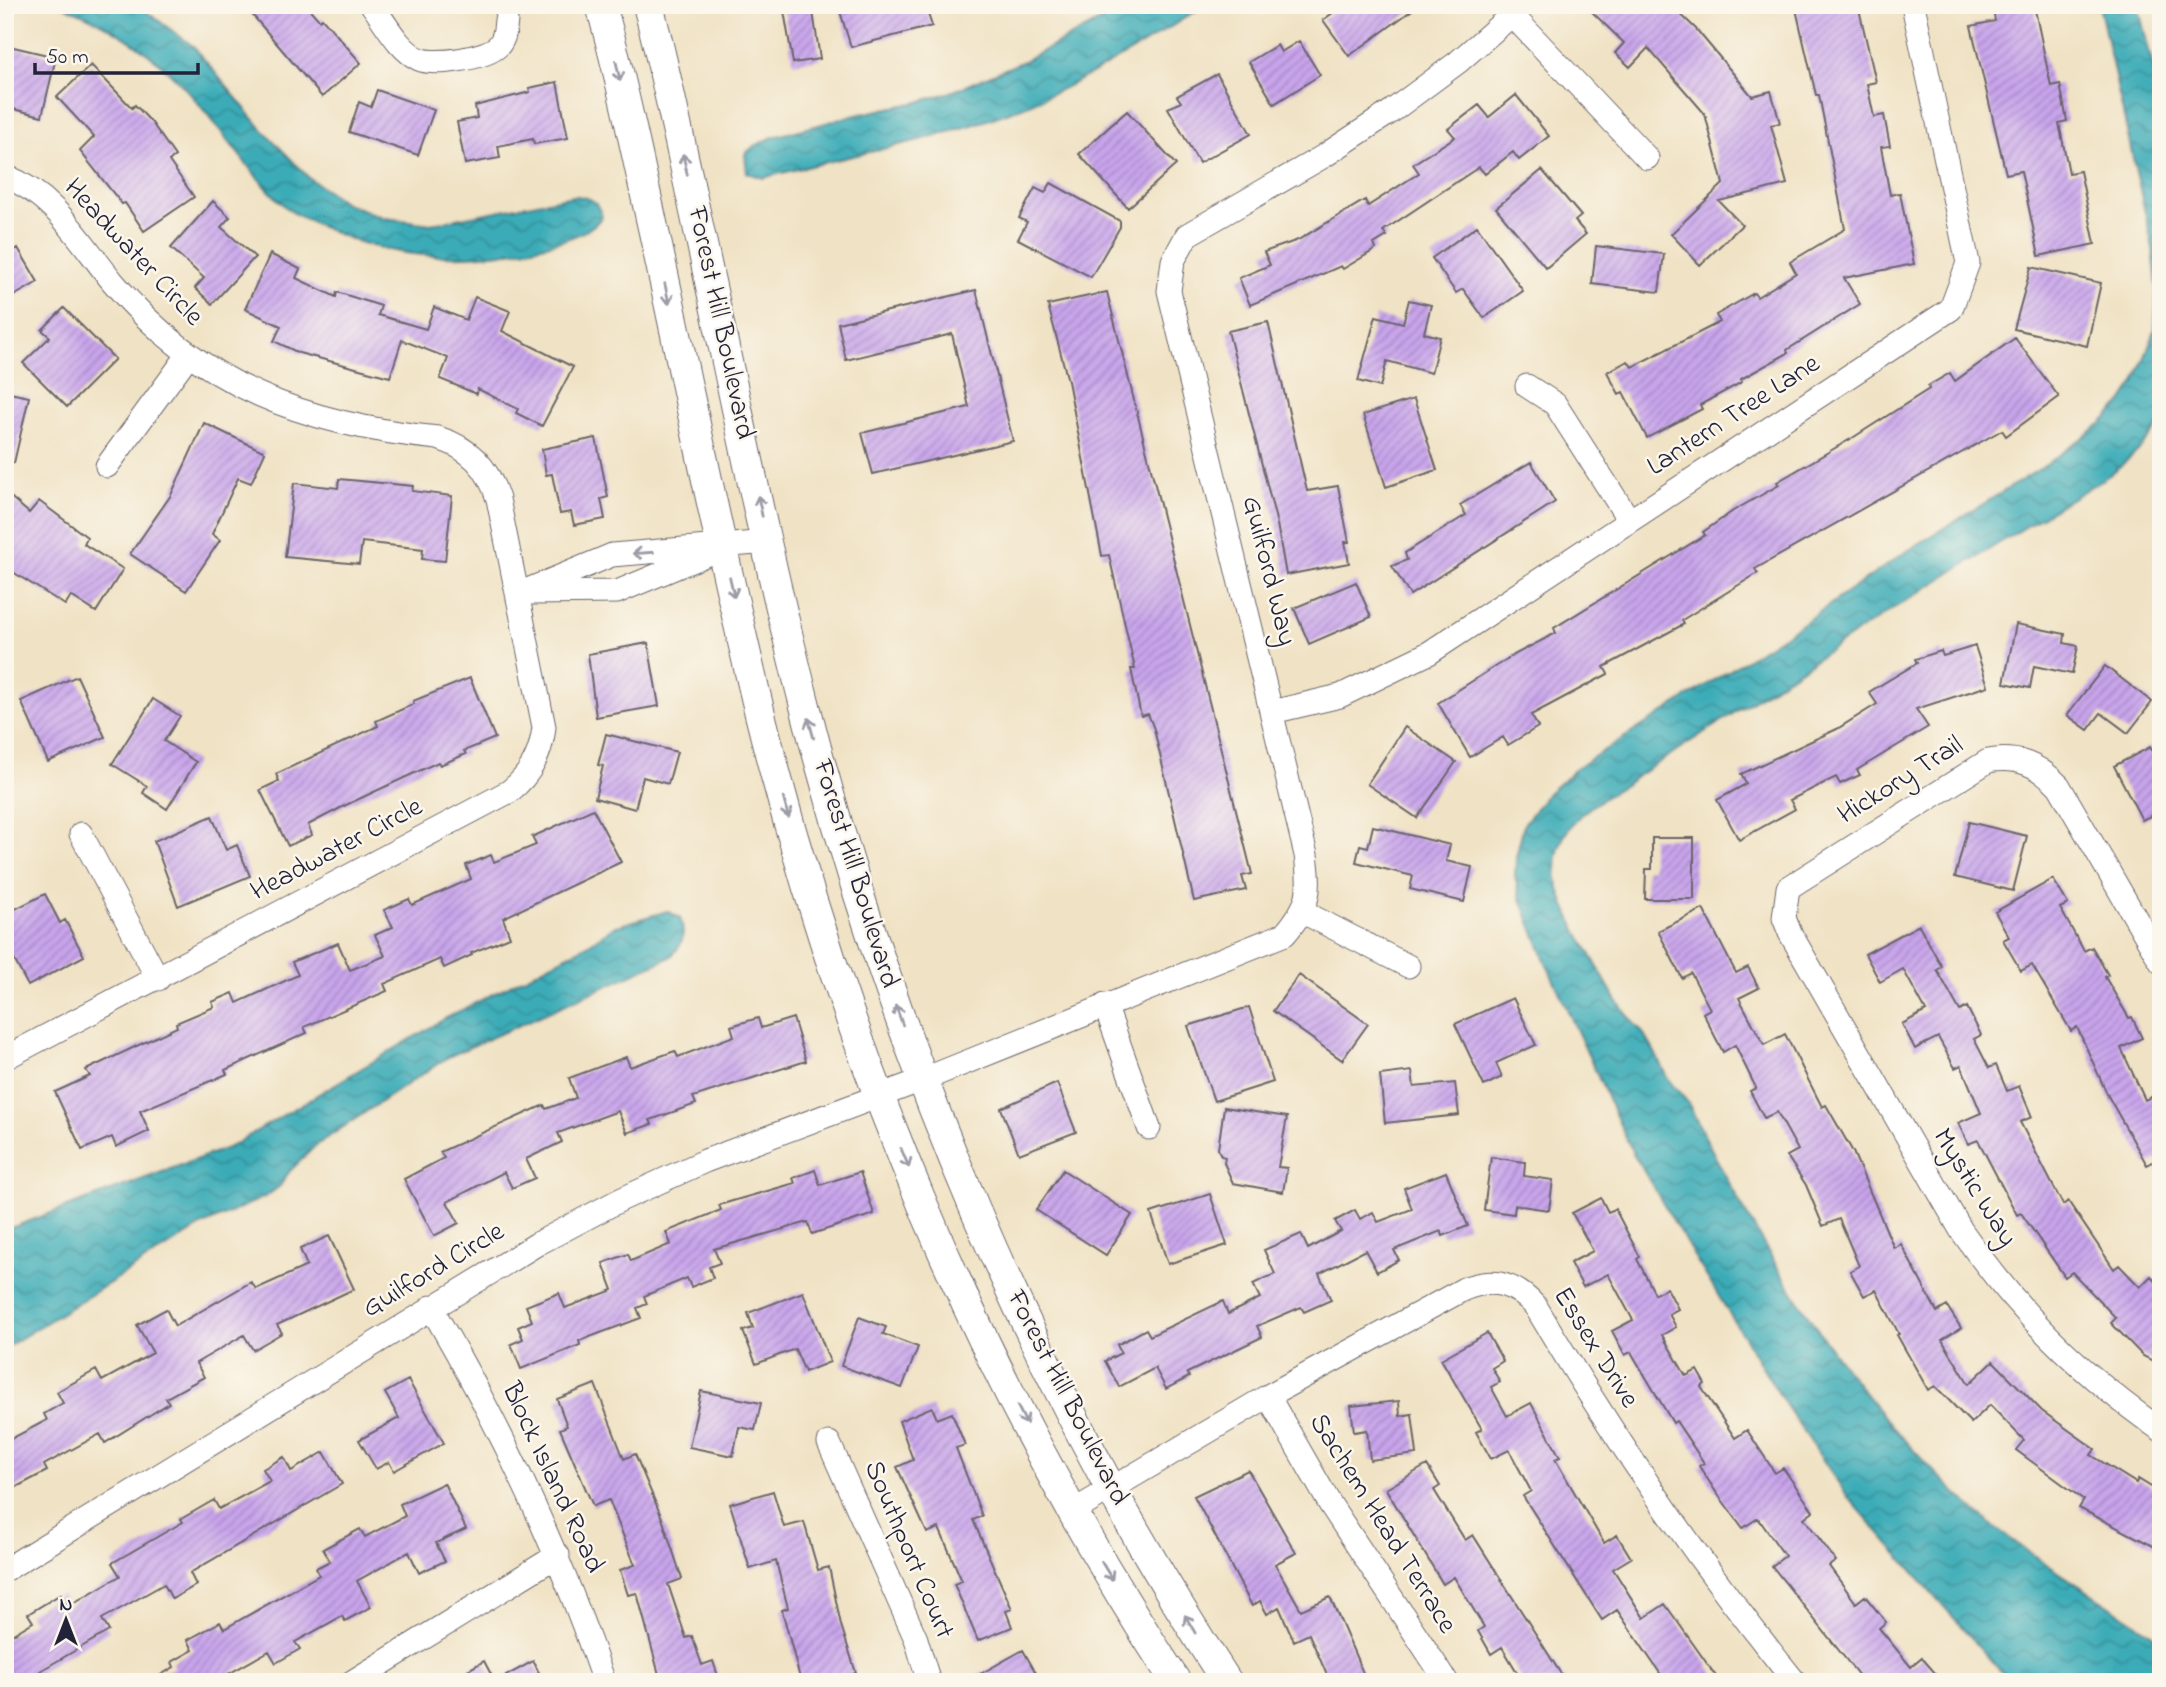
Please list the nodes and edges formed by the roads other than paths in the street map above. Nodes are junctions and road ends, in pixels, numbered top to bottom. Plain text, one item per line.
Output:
1 (372, 5) edge
2 (601, 5) edge
3 (648, 5) edge
4 (1913, 5) edge
5 (1518, 10) edge
6 (506, 20) dead end
7 (1647, 158) dead end
8 (5, 176) edge
9 (189, 354) junction
10 (1527, 386) dead end
11 (107, 466) dead end
12 (1629, 520) junction
13 (768, 542) junction
14 (723, 548) junction
15 (518, 594) junction
16 (1272, 712) junction
17 (81, 834) dead end
18 (1303, 912) junction
19 (1790, 933) joint
20 (2160, 959) edge
21 (1408, 966) dead end
22 (158, 979) junction
23 (1105, 1005) junction
24 (5, 1058) edge
25 (922, 1080) junction
26 (879, 1095) junction
27 (1149, 1128) dead end
28 (431, 1307) junction
29 (1268, 1396) junction
30 (2161, 1430) edge
31 (829, 1443) dead end
32 (1111, 1489) junction
33 (1072, 1512) junction
34 (558, 1555) junction
35 (5, 1570) edge
36 (352, 1682) edge
37 (604, 1682) edge
38 (929, 1682) edge
39 (1175, 1682) edge
40 (1227, 1682) edge
41 (1447, 1682) edge
42 (1795, 1682) edge

1 - 6 street
2 -> 14 main road, Forest Hill Boulevard
13 -> 3 main road, Forest Hill Boulevard
4 - 12 street, Lantern Tree Lane
5 - 7 street
5 - 16 street, Guilford Way
8 - 9 street, Headwater Circle
9 - 11 street
9 - 15 street, Headwater Circle
10 - 12 street
12 - 16 street, Lantern Tree Lane
13 - 14 street
25 -> 13 main road, Forest Hill Boulevard
14 -> 15 street
14 - 15 street
14 -> 26 main road, Forest Hill Boulevard
15 - 22 street, Headwater Circle
16 - 18 street, Guilford Way
17 - 22 street
18 - 21 street
18 - 23 street
19 - 20 street, Hickory Trail
19 - 30 street, Mystic Way
22 - 24 street, Headwater Circle
23 - 25 street
23 - 27 street
25 - 26 street, Guilford Circle
25 - 32 main road, Forest Hill Boulevard
26 - 28 street, Guilford Circle
26 -> 33 main road, Forest Hill Boulevard
28 - 34 street, Block Island Road
28 - 35 street, Guilford Circle
29 - 32 street, Essex Drive
29 - 41 street, Sachem Head Terrace
29 - 42 street, Essex Drive
31 - 38 street, Southport Court
32 - 33 street, Essex Drive
40 -> 32 main road, Forest Hill Boulevard
33 -> 39 main road, Forest Hill Boulevard
34 - 36 street
34 - 37 street, Block Island Road

